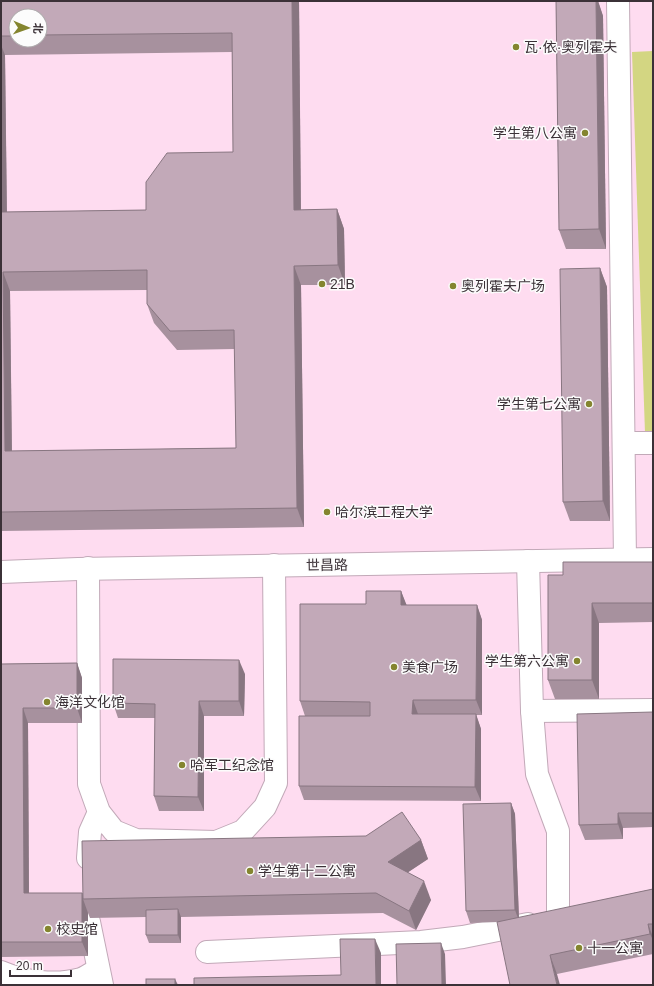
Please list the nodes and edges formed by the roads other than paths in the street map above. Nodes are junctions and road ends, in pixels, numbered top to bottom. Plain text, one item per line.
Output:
1 (618, 1) edge
2 (624, 443) junction
3 (653, 443) edge
4 (653, 559) edge
5 (625, 560) junction
6 (528, 561) junction
7 (274, 565) junction
8 (88, 568) junction
9 (1, 572) edge
10 (653, 710) edge
11 (532, 711) junction
12 (99, 812) junction
13 (88, 858) edge
14 (580, 914) edge
15 (558, 918) junction
16 (89, 922) edge
17 (207, 952) dead end
18 (1, 972) edge
19 (100, 977) edge

1 - 2 street
2 - 3 street
2 - 5 street
4 - 5 street, 世昌路
5 - 6 street, 世昌路
6 - 7 street, 世昌路
6 - 11 street
7 - 8 street, 世昌路
7 - 12 street
8 - 9 street, 世昌路
8 - 12 street
10 - 11 street
11 - 15 street
12 - 13 street
14 - 15 street
15 - 17 street
16 - 19 street
18 - 19 street

